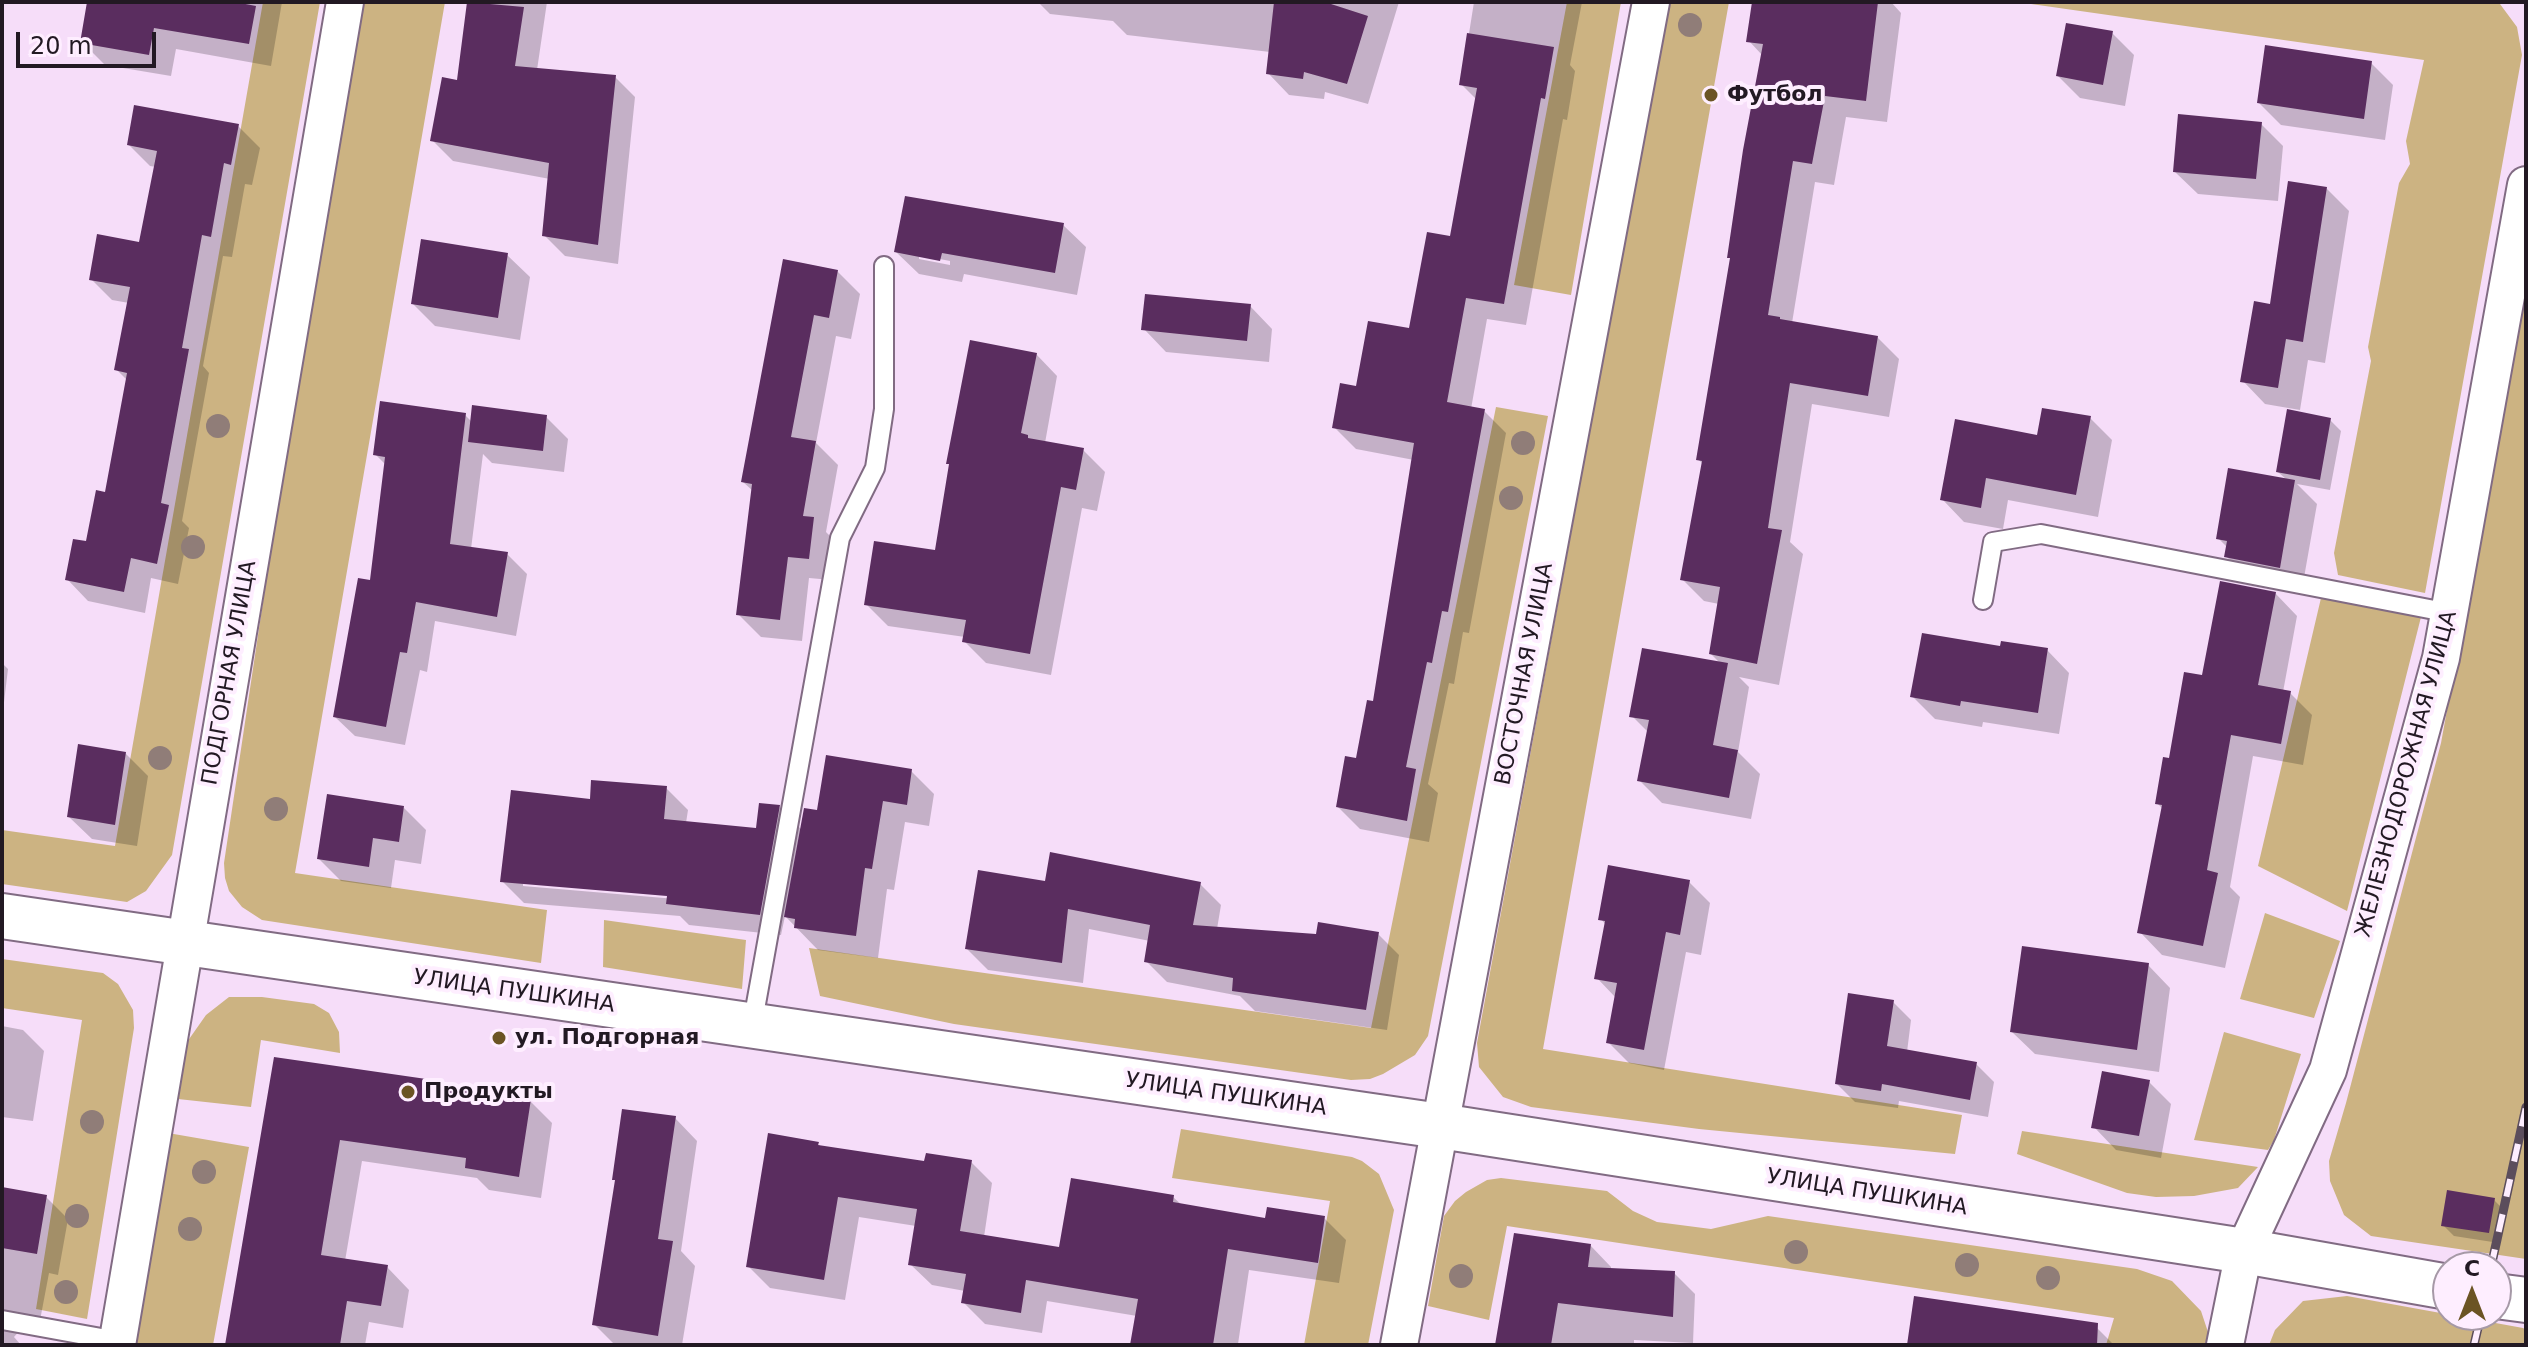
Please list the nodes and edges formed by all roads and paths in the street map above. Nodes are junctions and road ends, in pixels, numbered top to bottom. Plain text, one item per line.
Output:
1 (345, 2) edge
2 (1651, 2) edge
3 (2526, 185) edge
4 (884, 266) dead end
5 (1983, 600) dead end
6 (2450, 613) junction
7 (2, 916) edge
8 (183, 944) junction
9 (752, 1026) junction
10 (1440, 1126) junction
11 (2244, 1251) junction
12 (2432, 1284) edge
13 (2, 1320) edge
14 (118, 1343) edge
15 (1399, 1345) edge
16 (2225, 1345) edge

1 - 8 street, ПОДГОРНАЯ УЛИЦА
2 - 10 street, ВОСТОЧНАЯ УЛИЦА
3 - 6 street, ЖЕЛЕЗНОДОРОЖНАЯ УЛИЦА
4 - 9 lane
5 - 6 lane
6 - 11 street, ЖЕЛЕЗНОДОРОЖНАЯ УЛИЦА
7 - 8 main road, УЛИЦА ПУШКИНА
8 - 9 main road, УЛИЦА ПУШКИНА
8 - 14 street, ПОДГОРНАЯ УЛИЦА
9 - 10 main road, УЛИЦА ПУШКИНА
10 - 11 main road, УЛИЦА ПУШКИНА
10 - 15 street, ВОСТОЧНАЯ УЛИЦА
11 - 12 main road, УЛИЦА ПУШКИНА
11 - 16 street, ЖЕЛЕЗНОДОРОЖНАЯ УЛИЦА
13 - 14 lane

